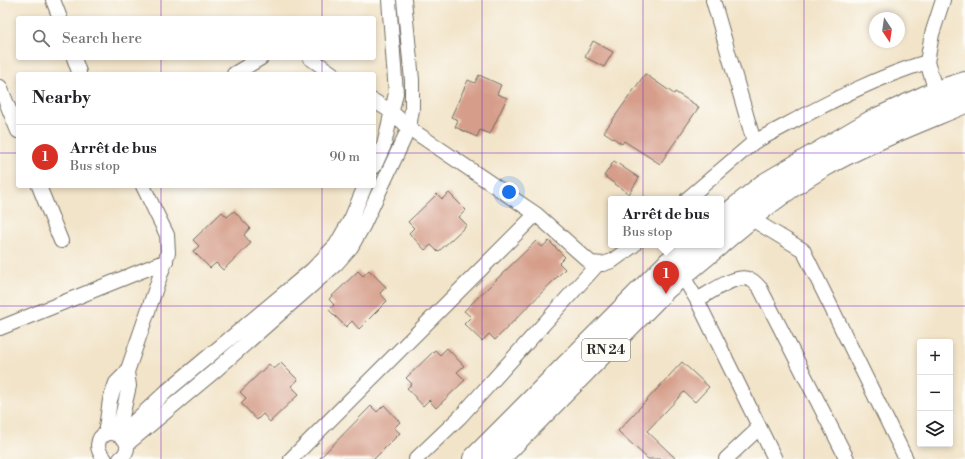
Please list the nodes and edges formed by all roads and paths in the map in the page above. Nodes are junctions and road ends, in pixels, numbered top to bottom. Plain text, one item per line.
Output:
1 (53, 0) edge
2 (389, 0) edge
3 (404, 0) edge
4 (713, 0) edge
5 (943, 0) edge
6 (59, 16) edge
7 (75, 60) edge
8 (258, 60) edge
9 (313, 60) edge
10 (927, 62) junction
11 (78, 72) edge
12 (237, 72) edge
13 (329, 72) edge
14 (965, 83) edge
15 (936, 92) junction
16 (6, 96) edge
17 (376, 102) edge
18 (965, 102) edge
19 (392, 112) junction
20 (16, 125) edge
21 (409, 128) junction
22 (754, 142) junction
23 (376, 162) edge
24 (40, 188) edge
25 (144, 188) edge
26 (364, 188) edge
27 (691, 196) edge
28 (536, 214) junction
29 (724, 218) edge
30 (750, 218) junction
31 (724, 240) edge
32 (61, 242) dead end
33 (630, 248) edge
34 (687, 248) edge
35 (714, 248) edge
36 (166, 261) junction
37 (596, 265) junction
38 (682, 275) junction
39 (697, 300) junction
40 (0, 328) edge
41 (759, 428) junction
42 (114, 438) junction
43 (90, 459) edge
44 (105, 459) edge
45 (120, 459) edge
46 (291, 459) edge
47 (416, 459) edge
48 (474, 459) edge
49 (498, 459) edge
50 (726, 459) edge
51 (775, 459) edge
52 (847, 459) edge
53 (906, 459) edge

1 - 6 street
2 - 19 street
3 - 21 street
4 - 22 street
5 - 10 street
7 - 11 street
8 - 12 street
9 - 13 street
10 - 15 street
10 - 22 street
14 - 15 highway
15 - 29 highway
16 - 20 street
17 - 19 street
18 - 30 highway
19 - 21 street
19 - 23 street
21 - 28 street
21 - 42 street
22 - 27 street
24 - 32 street
25 - 36 street
26 - 42 street
28 - 37 street
28 - 46 street
30 - 31 highway
30 - 53 street
33 - 37 street
34 - 48 highway, RN 24
35 - 38 highway, RN 24
36 - 40 street
36 - 42 street
37 - 47 street
38 - 39 street
38 - 49 highway, RN 24
39 - 41 street
39 - 52 street
41 - 50 street
41 - 51 street
42 - 43 street
42 - 44 street
42 - 45 street

